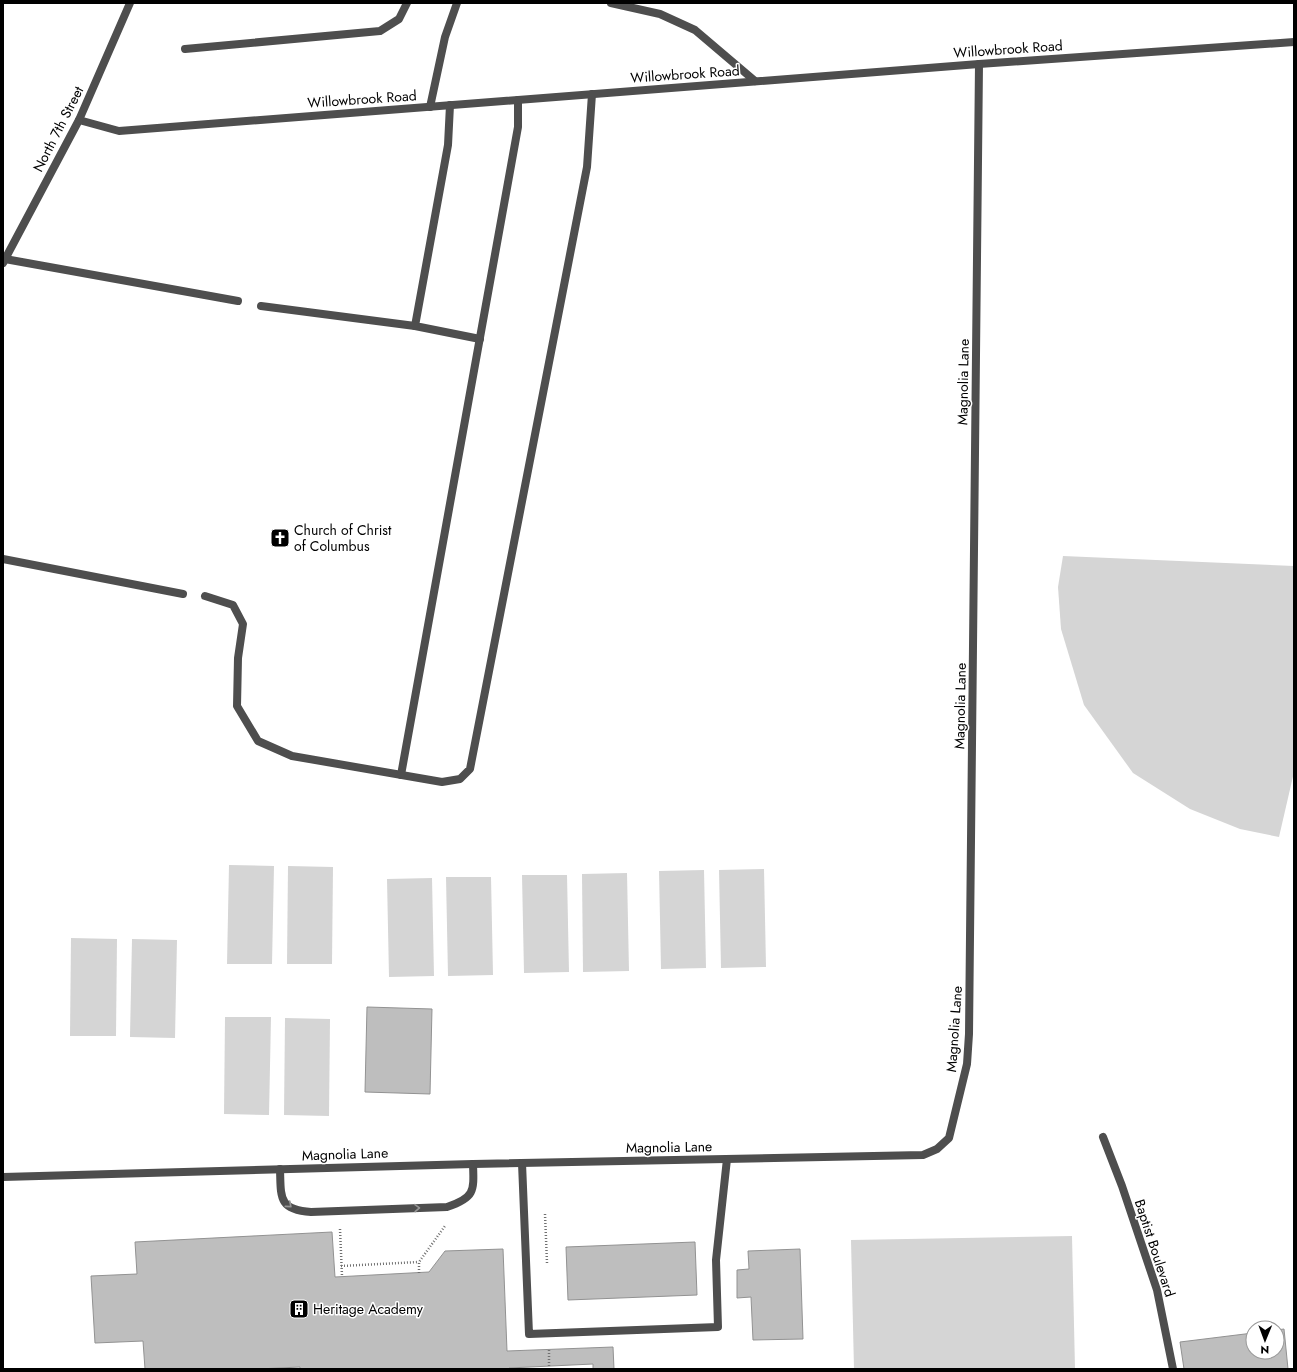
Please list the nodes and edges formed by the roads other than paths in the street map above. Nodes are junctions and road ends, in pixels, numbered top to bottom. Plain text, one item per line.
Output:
1 (130, 3) edge
2 (407, 3) edge
3 (457, 3) edge
4 (611, 3) edge
5 (1294, 42) edge
6 (185, 49) dead end
7 (979, 64) junction
8 (755, 81) junction
9 (592, 94) junction
10 (518, 100) junction
11 (450, 105) junction
12 (430, 107) junction
13 (79, 120) junction
14 (4, 261) edge
15 (238, 301) dead end
16 (261, 306) dead end
17 (415, 326) junction
18 (480, 339) junction
19 (3, 559) edge
20 (183, 594) dead end
21 (206, 596) dead end
22 (401, 775) junction
23 (1103, 1137) dead end
24 (727, 1159) junction
25 (522, 1163) junction
26 (473, 1164) junction
27 (280, 1169) junction
28 (3, 1177) edge
29 (1173, 1369) edge

1 - 13 street, North 7th Street
2 - 6 street
3 - 12 street
4 - 8 street
5 - 7 street, Willowbrook Road
7 - 8 street, Willowbrook Road
7 - 24 street, Magnolia Lane
8 - 9 street, Willowbrook Road
9 - 10 street, Willowbrook Road
9 - 22 street
10 - 11 street, Willowbrook Road
10 - 18 street
11 - 12 street, Willowbrook Road
11 - 17 street
12 - 13 street, Willowbrook Road
13 - 14 street, North 7th Street
14 - 15 street
16 - 17 street
17 - 18 street
18 - 22 street
19 - 20 street
21 - 22 street
23 - 29 street, Baptist Boulevard
24 - 25 street, Magnolia Lane
24 - 25 street
25 - 26 street, Magnolia Lane
26 - 27 street, Magnolia Lane
27 -> 26 street
27 - 28 street, Magnolia Lane

